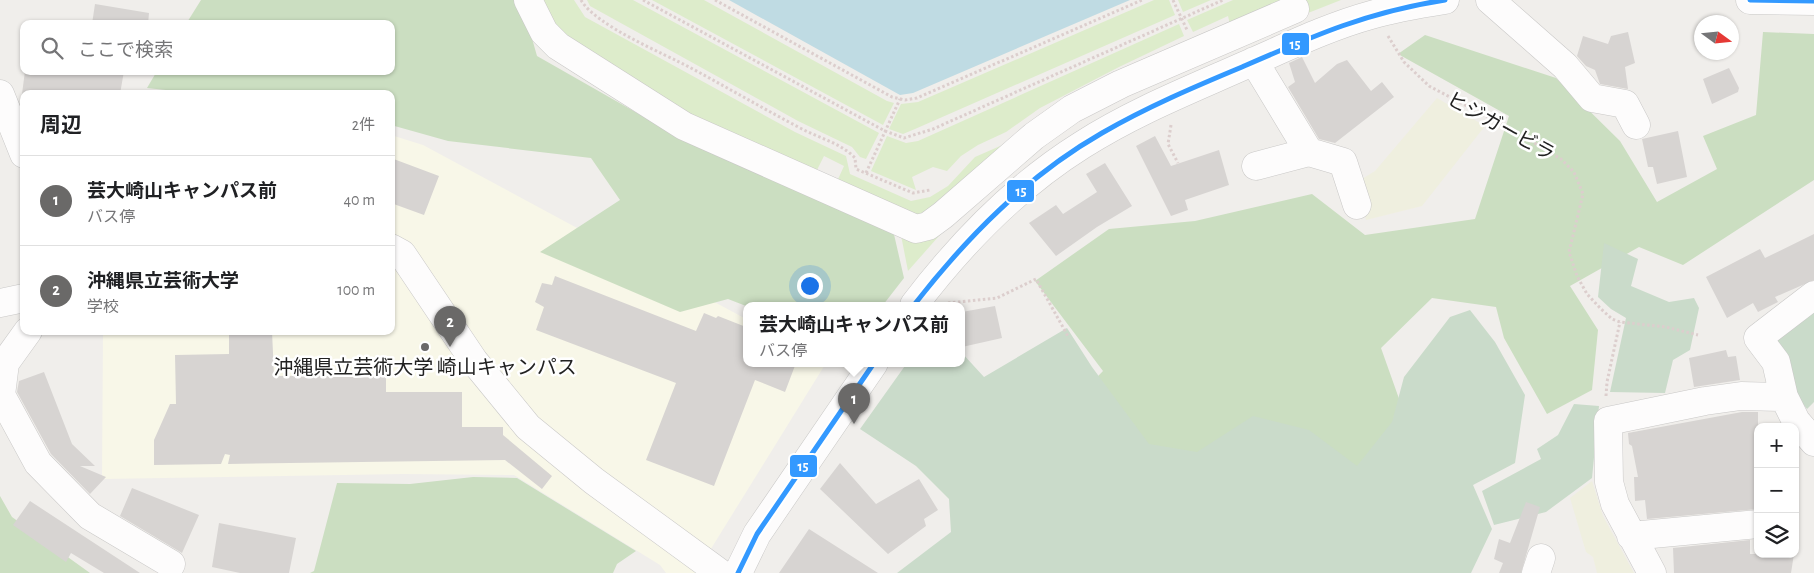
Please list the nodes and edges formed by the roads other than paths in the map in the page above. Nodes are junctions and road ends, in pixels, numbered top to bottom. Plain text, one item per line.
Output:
1 (528, 0) edge
2 (1445, 0) edge
3 (1490, 0) edge
4 (1750, 0) edge
5 (1814, 1) edge
6 (1296, 5) edge
7 (1289, 47) junction
8 (1254, 61) junction
9 (0, 94) edge
10 (1636, 125) dead end
11 (20, 144) edge
12 (1308, 152) junction
13 (1256, 166) dead end
14 (1357, 205) dead end
15 (395, 250) edge
16 (1814, 295) edge
17 (20, 299) edge
18 (928, 302) edge
19 (0, 303) edge
20 (25, 335) edge
21 (871, 367) edge
22 (1784, 397) junction
23 (1814, 442) edge
24 (1754, 524) edge
25 (1631, 536) junction
26 (171, 564) dead end
27 (720, 573) edge
28 (738, 573) edge
29 (1652, 573) edge

1 - 6 street
2 - 7 street
3 - 10 street
4 - 5 street
6 - 7 street
7 - 8 street
8 - 12 street
8 - 18 street
9 - 11 street
12 - 13 street
12 - 14 street
15 - 27 street
16 - 22 street
17 - 19 street
20 - 26 street
21 - 28 street
22 - 23 street
22 - 25 street
24 - 25 street
25 - 29 street

